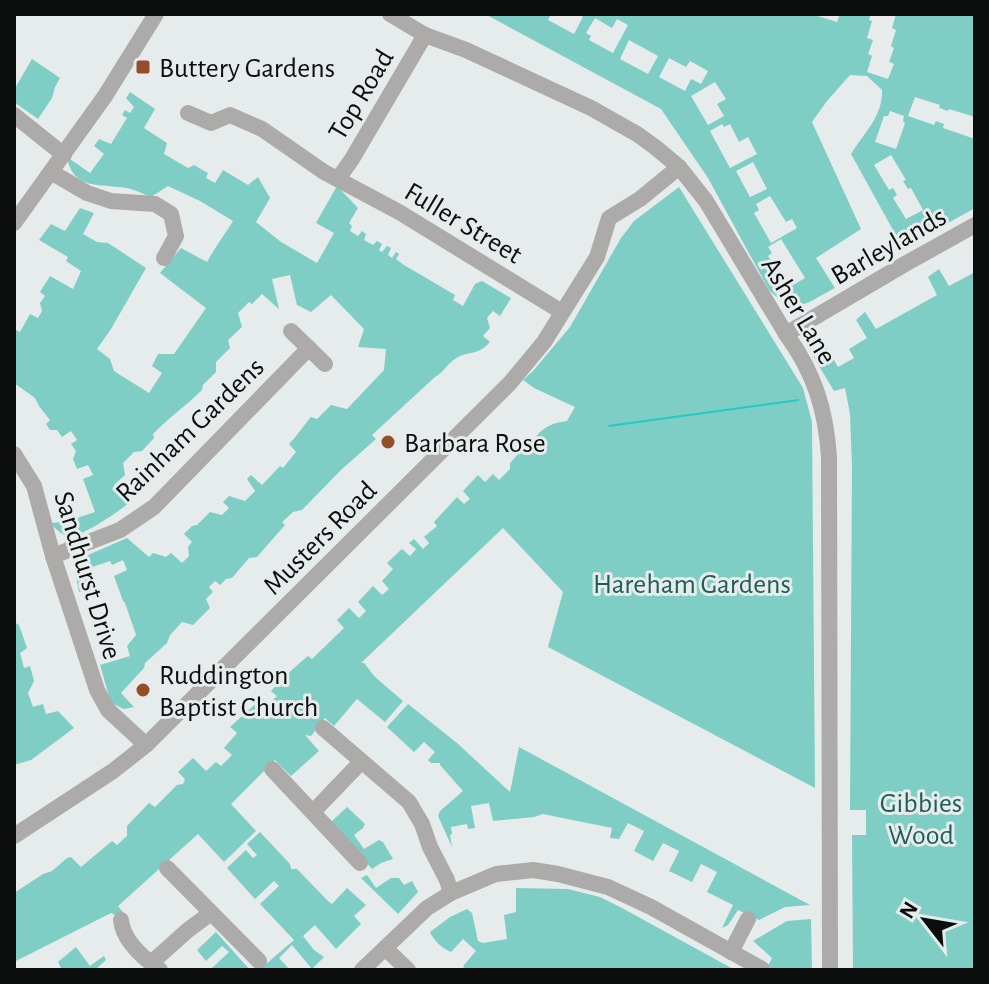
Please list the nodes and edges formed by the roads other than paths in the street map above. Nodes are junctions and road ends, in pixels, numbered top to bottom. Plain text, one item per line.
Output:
1 (156, 14) edge
2 (390, 14) edge
3 (425, 35) junction
4 (188, 113) dead end
5 (14, 115) edge
6 (64, 155) junction
7 (679, 167) junction
8 (51, 172) junction
9 (338, 179) junction
10 (14, 223) edge
11 (975, 225) edge
12 (164, 258) dead end
13 (562, 312) junction
14 (291, 331) dead end
15 (786, 334) junction
16 (309, 348) junction
17 (325, 364) dead end
18 (14, 454) edge
19 (53, 556) junction
20 (323, 728) dead end
21 (146, 745) junction
22 (361, 762) junction
23 (272, 769) dead end
24 (313, 812) junction
25 (14, 836) edge
26 (360, 863) dead end
27 (167, 868) dead end
28 (451, 893) junction
29 (211, 913) junction
30 (748, 919) dead end
31 (121, 920) dead end
32 (385, 948) junction
33 (731, 952) junction
34 (259, 961) dead end
35 (155, 967) edge
36 (762, 969) edge
37 (362, 970) edge
38 (408, 970) edge
39 (830, 970) edge

1 - 6 street
2 - 3 street, Asher Lane
3 - 7 street, Asher Lane
3 - 9 street, Top Road
4 - 9 street, Fuller Street
5 - 6 street
6 - 8 street
7 - 13 street, Musters Road
7 - 15 street, Asher Lane
8 - 10 street
8 - 12 street
9 - 13 street, Fuller Street
11 - 15 street, Barleylands
13 - 21 street, Musters Road
14 - 16 street
15 - 39 street, Asher Lane
16 - 17 street
16 - 19 street, Rainham Gardens
18 - 19 street, Sandhurst Drive
19 - 21 street, Sandhurst Drive
20 - 22 street
21 - 25 street, Musters Road
22 - 24 street
22 - 28 street
23 - 24 street
24 - 26 street
27 - 29 street
28 - 32 street
28 - 33 street
29 - 34 street
29 - 35 street
30 - 33 street
31 - 35 street
32 - 37 street
32 - 38 street
33 - 36 street

